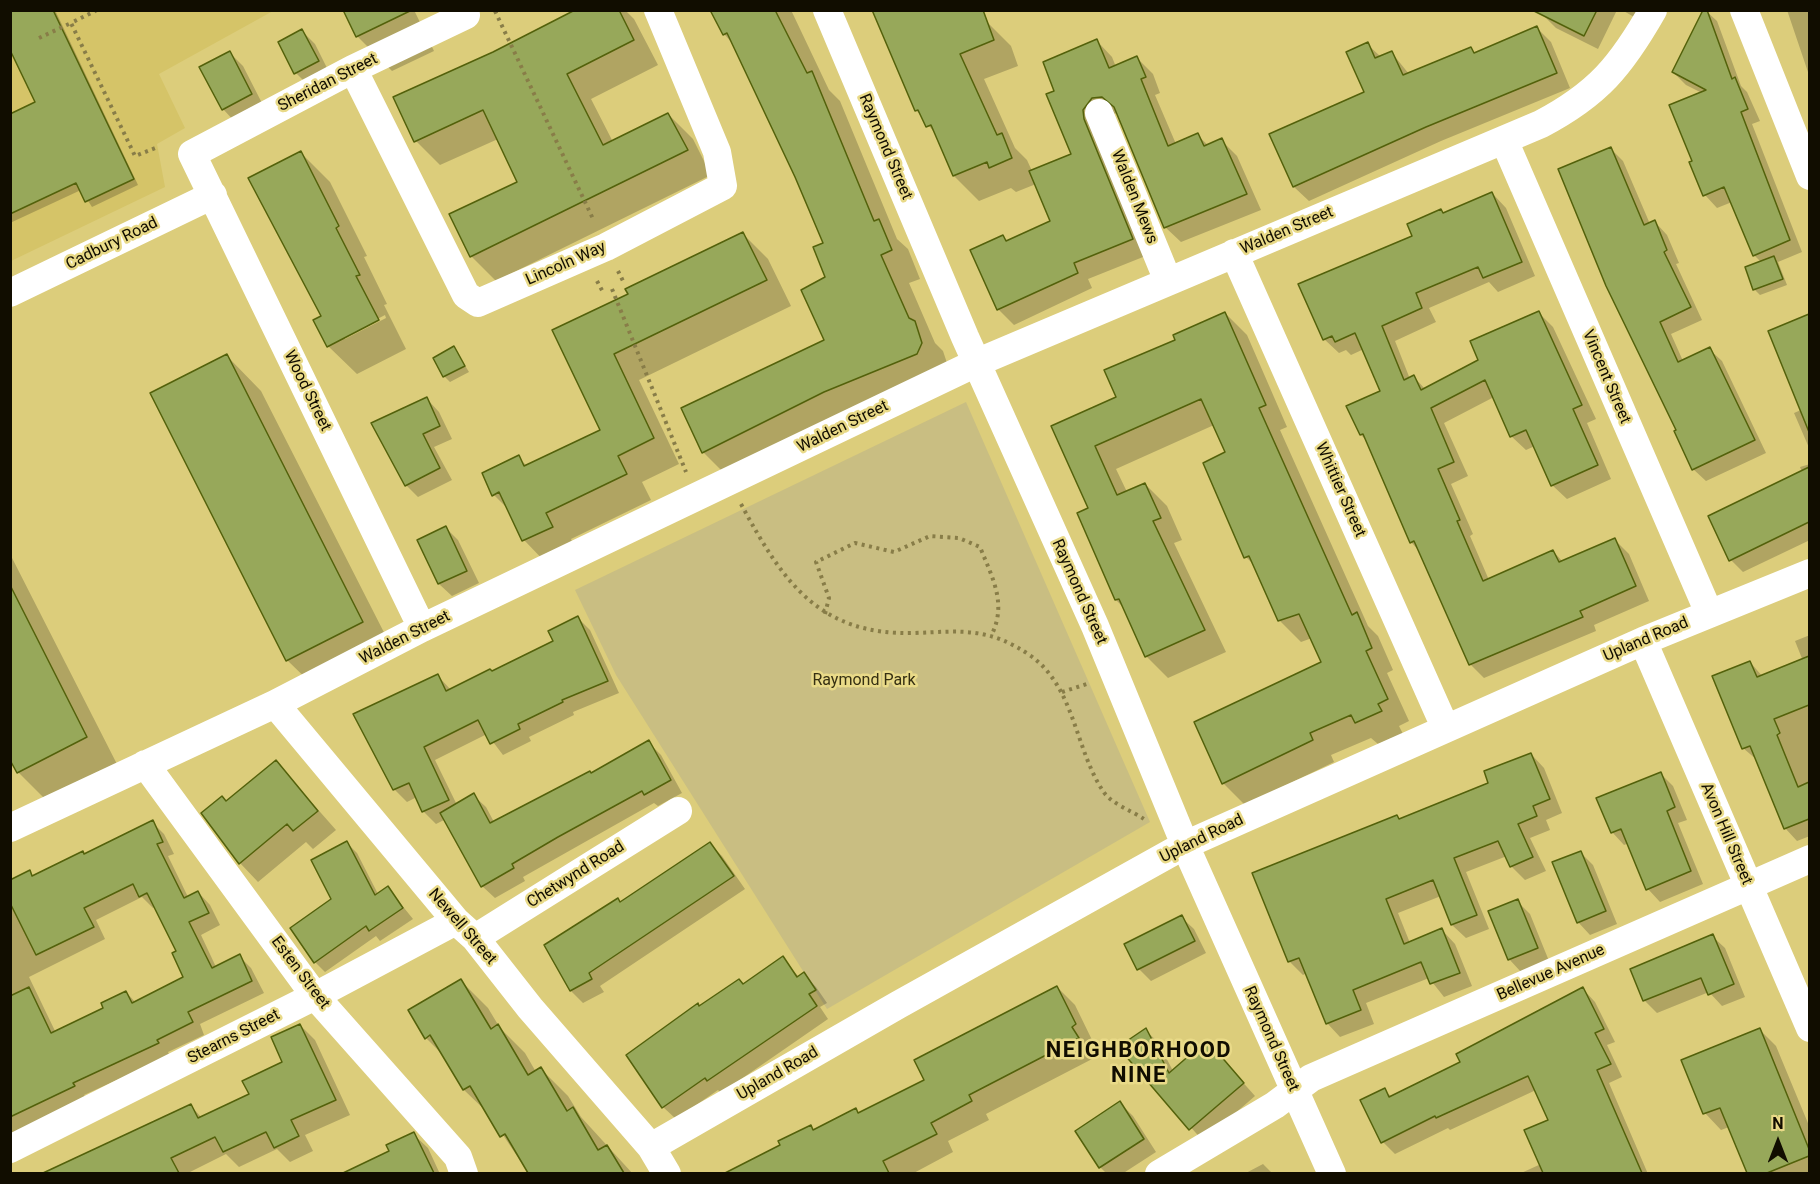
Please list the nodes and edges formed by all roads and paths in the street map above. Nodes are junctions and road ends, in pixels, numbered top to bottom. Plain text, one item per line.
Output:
1 (97, 10) edge
2 (494, 10) edge
3 (658, 10) edge
4 (827, 10) edge
5 (1653, 10) edge
6 (1744, 10) edge
7 (466, 15) dead end
8 (71, 23) junction
9 (39, 38) dead end
10 (353, 69) junction
11 (1099, 113) dead end
12 (1504, 140) junction
13 (158, 147) dead end
14 (192, 154) joint
15 (1809, 176) edge
16 (213, 195) junction
17 (606, 247) junction
18 (1234, 253) junction
19 (1168, 281) junction
20 (624, 283) dead end
21 (612, 289) dead end
22 (10, 293) edge
23 (976, 363) junction
24 (687, 473) dead end
25 (741, 504) dead end
26 (1809, 573) edge
27 (1709, 613) junction
28 (825, 614) junction
29 (422, 628) junction
30 (992, 634) junction
31 (1643, 641) junction
32 (275, 704) junction
33 (1445, 727) junction
34 (145, 764) junction
35 (678, 811) dead end
36 (1149, 823) dead end
37 (10, 828) edge
38 (1185, 845) junction
39 (1809, 859) edge
40 (1749, 886) junction
41 (465, 930) junction
42 (315, 996) junction
43 (1809, 1028) edge
44 (1294, 1090) junction
45 (651, 1147) junction
46 (10, 1149) edge
47 (464, 1173) edge
48 (667, 1173) edge
49 (1159, 1173) edge
50 (1332, 1173) edge

1 - 8 path
2 - 17 path
3 - 17 street, Lincoln Way
4 - 23 street, Raymond Street
5 - 12 street, Walden Street
6 - 15 street
7 - 10 street, Sheridan Street
8 - 9 path
8 - 13 path
10 - 14 street, Sheridan Street
10 - 17 street, Lincoln Way
11 - 19 street, Walden Mews
12 - 18 street, Walden Street
12 - 27 street, Vincent Street
14 - 16 street, Wood Street
16 - 22 street, Cadbury Road
16 - 29 street, Wood Street
17 - 20 path
18 - 19 street, Walden Street
18 - 33 street, Whittier Street
19 - 23 street, Walden Street
21 - 24 path
23 - 29 street, Walden Street
23 - 38 street, Raymond Street
25 - 28 path
26 - 27 street, Upland Road
27 - 31 street, Upland Road
28 - 30 path
28 - 30 path
29 - 32 street, Walden Street
30 - 36 path
31 - 33 street, Upland Road
31 - 40 street, Avon Hill Street
32 - 34 street, Walden Street
32 - 41 street, Newell Street
33 - 38 street, Upland Road
34 - 37 street, Walden Street
34 - 42 street, Esten Street
35 - 41 street, Chetwynd Road
38 - 44 street, Raymond Street
38 - 45 street, Upland Road
39 - 40 street, Bellevue Avenue
40 - 43 street, Avon Hill Street
40 - 44 street, Bellevue Avenue
41 - 42 street, Stearns Street
41 - 45 street, Newell Street
42 - 46 street, Stearns Street
42 - 47 street, Esten Street
44 - 49 street, Bellevue Avenue
44 - 50 street, Raymond Street
45 - 48 street

